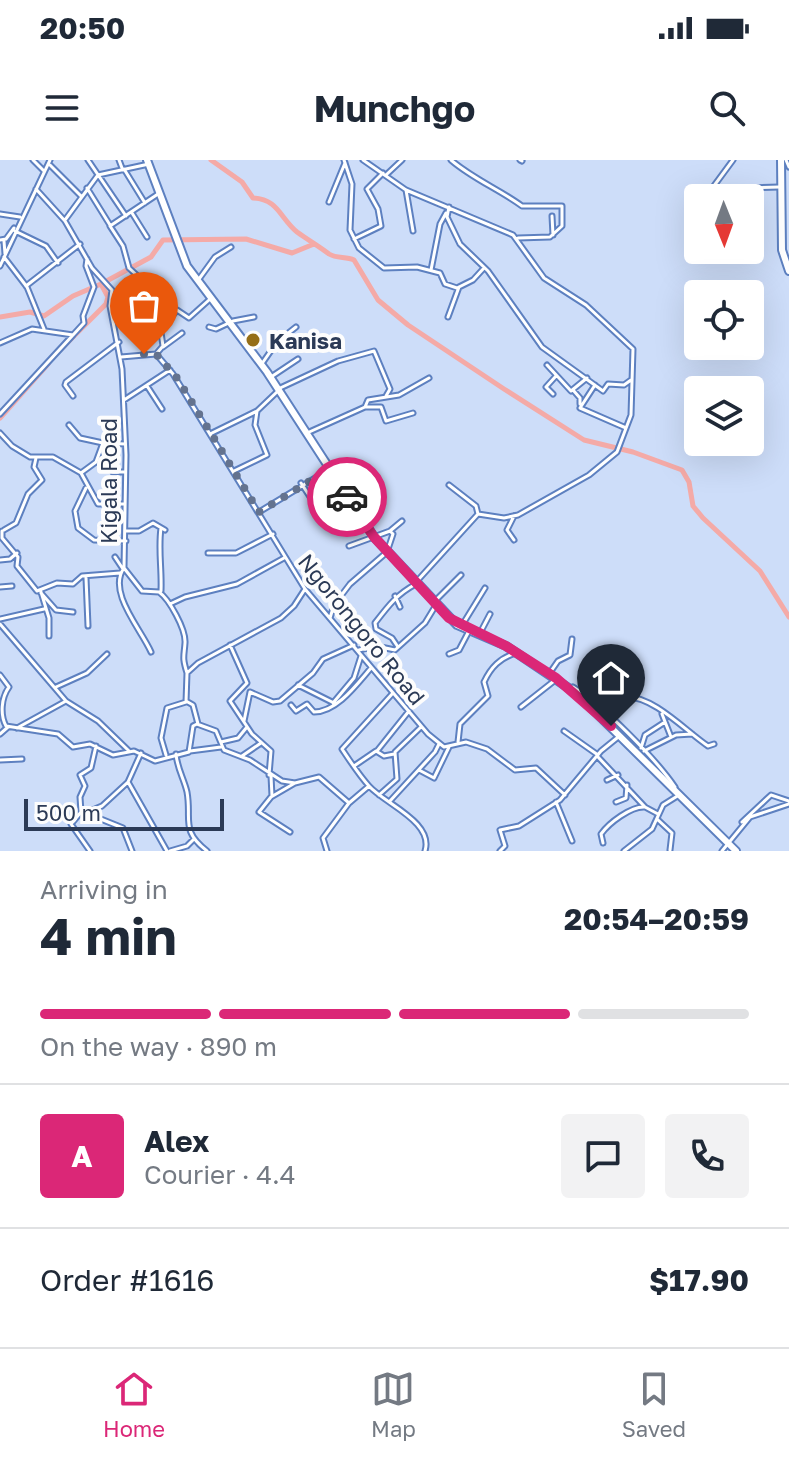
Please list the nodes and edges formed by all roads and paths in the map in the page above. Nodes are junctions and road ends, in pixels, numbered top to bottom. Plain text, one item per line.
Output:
1 (33, 160) edge
2 (88, 160) edge
3 (119, 160) edge
4 (363, 160) edge
5 (402, 160) edge
6 (451, 160) edge
7 (733, 160) edge
8 (783, 160) edge
9 (344, 161) edge
10 (49, 162) edge
11 (148, 162) edge
12 (123, 167) junction
13 (789, 167) edge
14 (44, 171) junction
15 (385, 174) junction
16 (98, 175) junction
17 (715, 184) edge
18 (87, 188) junction
19 (764, 188) edge
20 (782, 188) junction
21 (36, 189) junction
22 (406, 190) junction
23 (161, 192) junction
24 (81, 196) junction
25 (329, 202) dead end
26 (145, 203) junction
27 (449, 207) junction
28 (132, 212) junction
29 (446, 213) junction
30 (0, 214) edge
31 (126, 216) junction
32 (552, 216) dead end
33 (21, 217) junction
34 (65, 221) junction
35 (110, 226) junction
36 (16, 228) junction
37 (413, 231) dead end
38 (553, 235) junction
39 (147, 237) dead end
40 (518, 238) junction
41 (354, 239) junction
42 (2, 240) edge
43 (80, 244) junction
44 (231, 247) dead end
45 (5, 256) junction
46 (87, 259) junction
47 (787, 260) edge
48 (58, 263) junction
49 (0, 266) edge
50 (484, 268) junction
51 (431, 270) junction
52 (789, 271) edge
53 (196, 281) junction
54 (26, 286) junction
55 (459, 287) junction
56 (209, 300) junction
57 (156, 313) junction
58 (254, 317) dead end
59 (448, 317) dead end
60 (115, 321) junction
61 (227, 323) junction
62 (209, 327) dead end
63 (296, 327) dead end
64 (44, 329) junction
65 (160, 332) junction
66 (182, 333) dead end
67 (73, 335) junction
68 (119, 342) junction
69 (0, 343) edge
70 (163, 347) junction
71 (156, 354) junction
72 (121, 357) junction
73 (298, 359) dead end
74 (261, 365) junction
75 (547, 365) dead end
76 (170, 370) junction
77 (556, 376) junction
78 (271, 377) junction
79 (429, 378) dead end
80 (587, 378) junction
81 (631, 380) junction
82 (595, 385) junction
83 (147, 386) junction
84 (279, 390) junction
85 (573, 390) junction
86 (553, 394) dead end
87 (73, 396) dead end
88 (386, 396) junction
89 (124, 400) junction
90 (579, 404) junction
91 (365, 407) junction
92 (162, 409) dead end
93 (257, 411) junction
94 (413, 413) dead end
95 (0, 414) edge
96 (69, 425) dead end
97 (626, 428) junction
98 (0, 433) edge
99 (307, 433) junction
100 (210, 434) junction
101 (103, 443) junction
102 (125, 444) junction
103 (36, 457) junction
104 (330, 469) junction
105 (233, 471) junction
106 (113, 472) dead end
107 (125, 472) junction
108 (81, 473) junction
109 (301, 483) junction
110 (449, 485) dead end
111 (86, 488) junction
112 (125, 504) junction
113 (259, 512) junction
114 (320, 512) dead end
115 (478, 514) junction
116 (514, 516) junction
117 (402, 521) dead end
118 (1, 531) edge
119 (125, 531) junction
120 (390, 531) junction
121 (273, 534) junction
122 (374, 537) junction
123 (514, 540) dead end
124 (126, 541) junction
125 (349, 546) dead end
126 (387, 552) junction
127 (17, 553) junction
128 (208, 553) dead end
129 (115, 557) dead end
130 (284, 558) junction
131 (0, 560) edge
132 (123, 570) junction
133 (461, 575) dead end
134 (86, 577) junction
135 (416, 583) junction
136 (12, 586) dead end
137 (0, 587) edge
138 (485, 588) dead end
139 (305, 589) junction
140 (41, 592) junction
141 (161, 593) junction
142 (395, 596) junction
143 (435, 604) junction
144 (169, 605) junction
145 (400, 607) dead end
146 (44, 609) junction
147 (73, 612) dead end
148 (490, 614) dead end
149 (330, 618) junction
150 (0, 622) edge
151 (88, 626) dead end
152 (461, 627) junction
153 (469, 631) junction
154 (479, 635) junction
155 (49, 636) dead end
156 (572, 639) dead end
157 (230, 645) junction
158 (354, 645) junction
159 (398, 647) junction
160 (358, 651) junction
161 (151, 652) dead end
162 (516, 653) junction
163 (107, 654) dead end
164 (449, 654) dead end
165 (361, 656) junction
166 (371, 668) junction
167 (187, 673) junction
168 (0, 675) edge
169 (627, 675) dead end
170 (553, 676) junction
171 (247, 683) junction
172 (298, 685) junction
173 (56, 687) junction
174 (569, 687) junction
175 (251, 691) junction
176 (393, 693) junction
177 (66, 701) junction
178 (186, 701) junction
179 (334, 703) junction
180 (291, 705) dead end
181 (521, 707) dead end
182 (598, 707) junction
183 (409, 711) junction
184 (661, 711) junction
185 (1, 718) edge
186 (244, 721) junction
187 (665, 722) junction
188 (199, 725) junction
189 (8, 727) junction
190 (247, 727) junction
191 (421, 727) junction
192 (17, 728) junction
193 (564, 731) dead end
194 (0, 734) edge
195 (693, 734) junction
196 (620, 735) junction
197 (671, 737) junction
198 (458, 742) junction
199 (261, 743) junction
200 (439, 744) junction
201 (714, 744) dead end
202 (221, 745) junction
203 (96, 746) junction
204 (449, 747) junction
205 (643, 750) junction
206 (129, 751) junction
207 (189, 751) junction
208 (377, 751) junction
209 (141, 753) junction
210 (176, 754) junction
211 (394, 754) junction
212 (166, 755) junction
213 (598, 755) junction
214 (242, 756) junction
215 (22, 759) dead end
216 (0, 760) edge
217 (354, 766) junction
218 (418, 769) junction
219 (270, 775) junction
220 (618, 775) junction
221 (607, 780) dead end
222 (128, 782) junction
223 (295, 783) junction
224 (627, 785) junction
225 (369, 786) junction
226 (678, 794) junction
227 (379, 795) junction
228 (565, 795) junction
229 (272, 796) junction
230 (556, 802) junction
231 (616, 802) dead end
232 (349, 803) junction
233 (389, 803) junction
234 (789, 803) edge
235 (645, 807) junction
236 (81, 811) junction
237 (88, 812) junction
238 (658, 817) junction
239 (740, 826) junction
240 (290, 832) dead end
241 (194, 839) junction
242 (572, 841) dead end
243 (603, 843) dead end
244 (727, 843) junction
245 (505, 846) junction
246 (670, 850) edge
247 (90, 851) edge
248 (132, 851) edge
249 (169, 851) edge
250 (207, 851) edge
251 (327, 851) edge
252 (425, 851) edge
253 (500, 851) edge
254 (512, 851) edge
255 (624, 851) edge
256 (722, 851) edge
257 (736, 851) edge

1 - 14 street
2 - 16 street
3 - 12 street
4 - 15 street
5 - 15 street
6 - 38 street
7 - 17 street
8 - 13 street
8 - 20 street
9 - 25 street
9 - 41 street
10 - 14 street
10 - 24 street
11 - 12 street
11 - 23 street
12 - 16 street
12 - 26 street
14 - 21 street
15 - 22 street
15 - 41 street
16 - 18 street
16 - 31 street
18 - 24 street
18 - 35 street
19 - 20 street
20 - 47 street
21 - 33 street
21 - 34 street, Kigala Road
22 - 27 street
22 - 37 street
23 - 26 street
23 - 53 street
24 - 34 street
26 - 28 street
27 - 29 street
27 - 40 street
28 - 31 street
28 - 39 street
29 - 50 street
29 - 51 street
30 - 33 street
31 - 35 street
32 - 38 street
33 - 36 street
34 - 43 street, Kigala Road
35 - 57 street
36 - 42 street
36 - 45 street
36 - 48 street
38 - 40 street
40 - 81 street
41 - 51 street
42 - 45 street
43 - 46 street, Kigala Road
43 - 48 street
44 - 53 street
45 - 49 street
45 - 54 street
46 - 60 street, Kigala Road
46 - 67 street
47 - 52 street
48 - 54 street
50 - 55 street
50 - 80 street
51 - 55 street
53 - 56 street
54 - 64 street
55 - 59 street
56 - 61 street
56 - 65 street
57 - 60 street
57 - 65 street
58 - 61 street
60 - 68 street, Kigala Road
61 - 62 street
61 - 74 street
63 - 74 street
64 - 67 street
64 - 69 street
65 - 70 street
66 - 70 street
67 - 95 street
68 - 72 street, Kigala Road
68 - 87 street
70 - 71 street
71 - 72 street
71 - 76 street, Ngorongoro Road
72 - 89 street, Kigala Road
73 - 78 street
74 - 78 street
75 - 77 street
76 - 83 street
76 - 100 street, Ngorongoro Road
77 - 85 street
77 - 86 street
78 - 84 street
79 - 88 street
80 - 82 street
80 - 85 street
81 - 82 street
81 - 97 street
82 - 90 street
83 - 89 street
83 - 92 street
84 - 88 street
84 - 93 street
84 - 99 street
85 - 90 street
88 - 91 street
89 - 102 street, Kigala Road
90 - 97 street
91 - 94 street
91 - 99 street
93 - 100 street
93 - 105 street
96 - 101 street
97 - 116 street
98 - 103 street
99 - 104 street
100 - 105 street, Ngorongoro Road
101 - 102 street
101 - 108 street
102 - 107 street, Kigala Road
103 - 108 street
103 - 118 street
104 - 109 street
104 - 122 street
105 - 113 street, Ngorongoro Road
106 - 107 street
107 - 112 street, Kigala Road
108 - 111 street
109 - 113 street
109 - 114 street
110 - 115 street
111 - 112 street
111 - 124 street
112 - 119 street, Kigala Road
113 - 121 street, Ngorongoro Road
115 - 116 street
115 - 135 street
116 - 123 street
117 - 120 street
118 - 127 street
119 - 124 street, Kigala Road
119 - 141 street
120 - 122 street
120 - 126 street
121 - 128 street
121 - 130 street, Ngorongoro Road
122 - 125 street
122 - 126 street
124 - 132 street, Kigala Road
126 - 135 street
126 - 149 street
127 - 131 street
127 - 140 street
129 - 132 street
130 - 139 street, Ngorongoro Road
130 - 144 street
132 - 134 street
132 - 141 street, Kigala Road
132 - 161 street
133 - 143 street
134 - 140 street
134 - 151 street
135 - 142 street
135 - 143 street
136 - 137 street
138 - 152 street
139 - 149 street, Ngorongoro Road
139 - 157 street
140 - 146 street
140 - 147 street
141 - 144 street, Kigala Road
142 - 145 street
142 - 159 street
143 - 152 street
143 - 159 street
144 - 167 street, Kigala Road
146 - 150 street
146 - 155 street
148 - 154 street
149 - 158 street, Ngorongoro Road
150 - 173 street
152 - 153 street
153 - 154 street
153 - 164 street
154 - 162 street
156 - 170 street
157 - 167 street
157 - 171 street
158 - 160 street, Ngorongoro Road
158 - 172 street
159 - 160 street
160 - 165 street, Ngorongoro Road
162 - 170 street
162 - 198 street
163 - 173 street
165 - 166 street, Ngorongoro Road
165 - 179 street
166 - 176 street, Ngorongoro Road
166 - 179 street
167 - 178 street, Kigala Road
168 - 185 street
169 - 182 street
170 - 174 street
170 - 181 street
171 - 175 street
171 - 186 street
172 - 175 street
172 - 179 street
173 - 177 street
174 - 182 street
174 - 196 street
175 - 186 street
176 - 183 street, Ngorongoro Road
176 - 217 street
177 - 192 street
177 - 206 street
178 - 188 street
178 - 212 street
179 - 180 street
182 - 184 street
182 - 205 street
183 - 191 street, Ngorongoro Road
183 - 208 street
184 - 187 street
184 - 195 street
185 - 189 street
186 - 190 street
187 - 197 street
187 - 205 street
188 - 202 street
188 - 207 street
189 - 192 street
189 - 194 street
190 - 199 street
190 - 202 street
191 - 200 street, Ngorongoro Road
191 - 211 street
192 - 203 street
193 - 213 street
195 - 197 street
195 - 201 street
196 - 213 street
196 - 226 street
197 - 205 street
198 - 204 street
198 - 228 street
199 - 214 street
199 - 219 street
200 - 204 street, Ngorongoro Road
200 - 218 street
202 - 207 street
202 - 214 street
203 - 206 street
203 - 236 street
204 - 218 street
205 - 226 street
206 - 209 street
207 - 210 street
208 - 211 street
208 - 217 street
209 - 212 street
209 - 222 street
210 - 212 street
210 - 241 street
211 - 227 street
213 - 220 street
213 - 228 street
214 - 219 street
215 - 216 street
217 - 225 street
218 - 233 street
219 - 223 street
219 - 229 street
220 - 221 street
220 - 224 street
222 - 237 street
222 - 249 street
223 - 229 street
223 - 232 street
224 - 231 street
224 - 235 street
225 - 227 street
225 - 232 street
226 - 238 street
226 - 244 street
227 - 233 street
228 - 230 street
229 - 240 street
230 - 242 street
230 - 245 street
232 - 251 street
233 - 252 street
234 - 239 street
234 - 239 street
235 - 238 street
235 - 243 street
236 - 237 street
236 - 247 street
237 - 248 street
238 - 246 street
238 - 255 street
239 - 244 street
241 - 249 street
241 - 250 street
244 - 256 street
244 - 257 street
245 - 253 street
245 - 254 street

